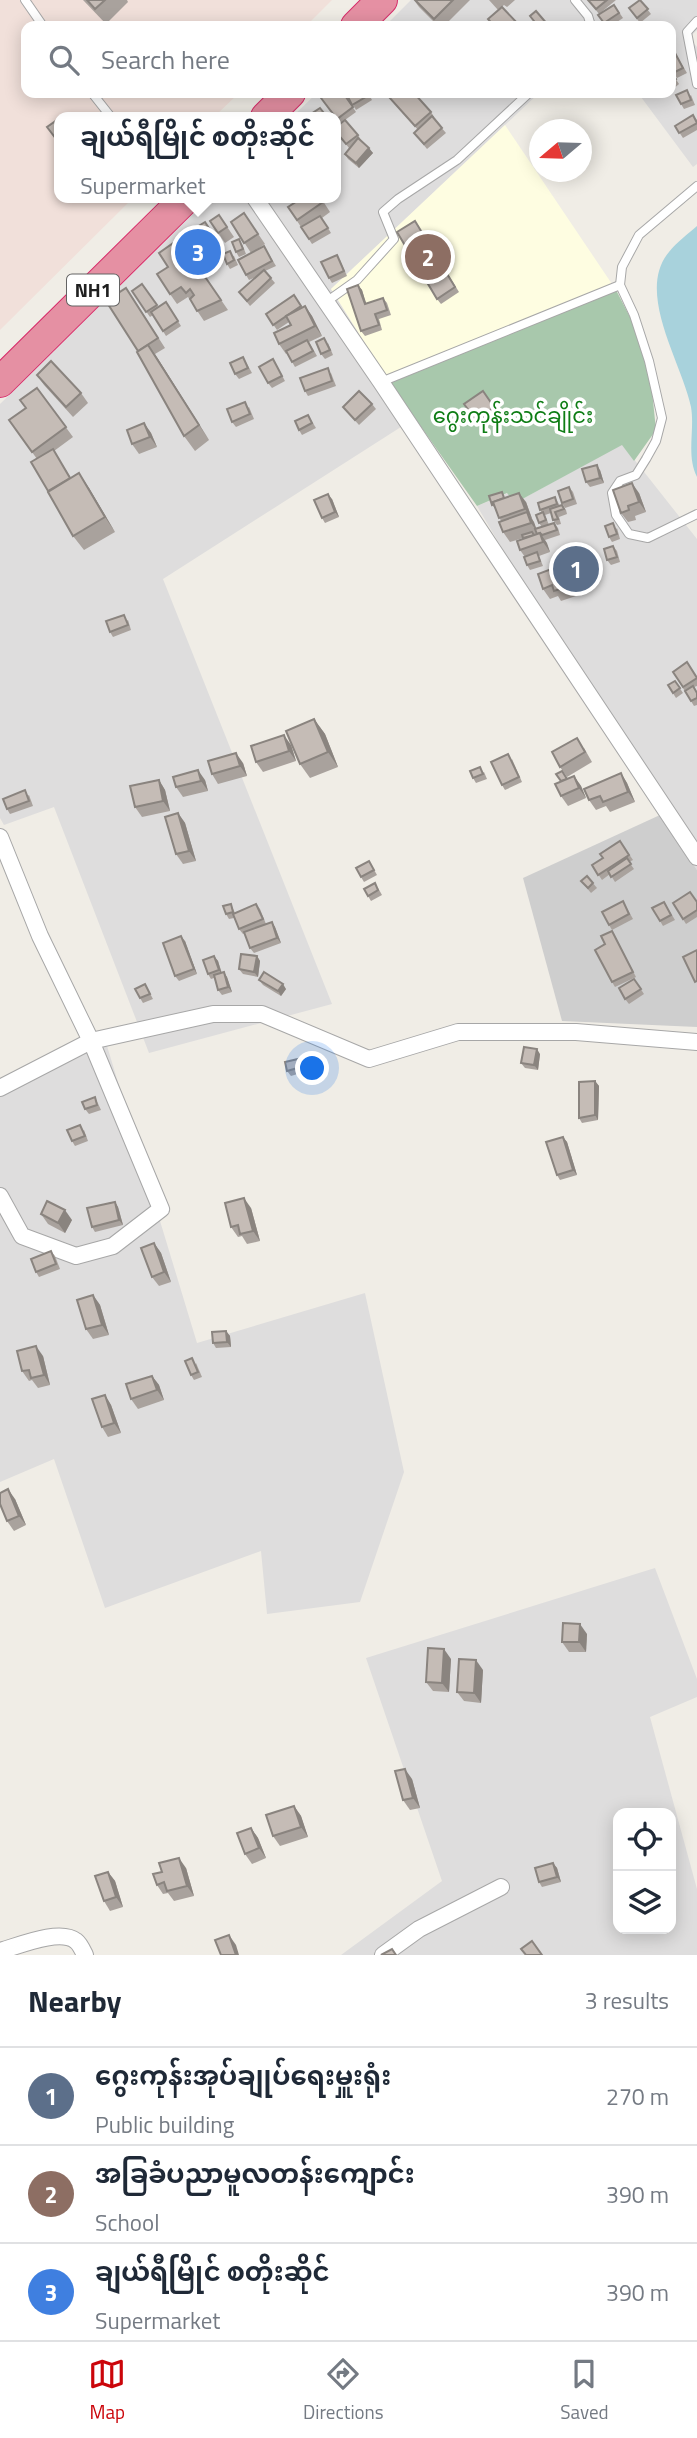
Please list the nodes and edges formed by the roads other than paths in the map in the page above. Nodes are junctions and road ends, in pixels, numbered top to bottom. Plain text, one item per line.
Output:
1 (25, 0) edge
2 (382, 0) edge
3 (575, 0) edge
4 (40, 21) edge
5 (361, 21) edge
6 (589, 21) edge
7 (697, 21) edge
8 (697, 84) edge
9 (96, 98) edge
10 (285, 98) edge
11 (524, 98) edge
12 (107, 112) edge
13 (271, 112) edge
14 (697, 186) edge
15 (175, 203) edge
16 (258, 203) edge
17 (620, 285) junction
18 (326, 302) junction
19 (0, 382) edge
20 (381, 382) junction
21 (697, 514) edge
22 (0, 836) edge
23 (697, 857) edge
24 (91, 1041) junction
25 (697, 1042) edge
26 (0, 1088) edge
27 (0, 1196) edge
28 (501, 1887) dead end
29 (0, 1951) edge
30 (85, 1955) edge
31 (383, 1955) edge

1 - 4 lane
2 - 5 highway
3 - 6 lane
7 - 8 lane
9 - 12 lane
10 - 13 highway
11 - 18 lane
14 - 17 lane
15 - 19 highway, NH1
16 - 18 street
17 - 20 lane
17 - 21 lane
18 - 20 street
20 - 23 street
22 - 24 street
24 - 25 street
24 - 26 street
24 - 27 street
28 - 31 street
29 - 30 street

